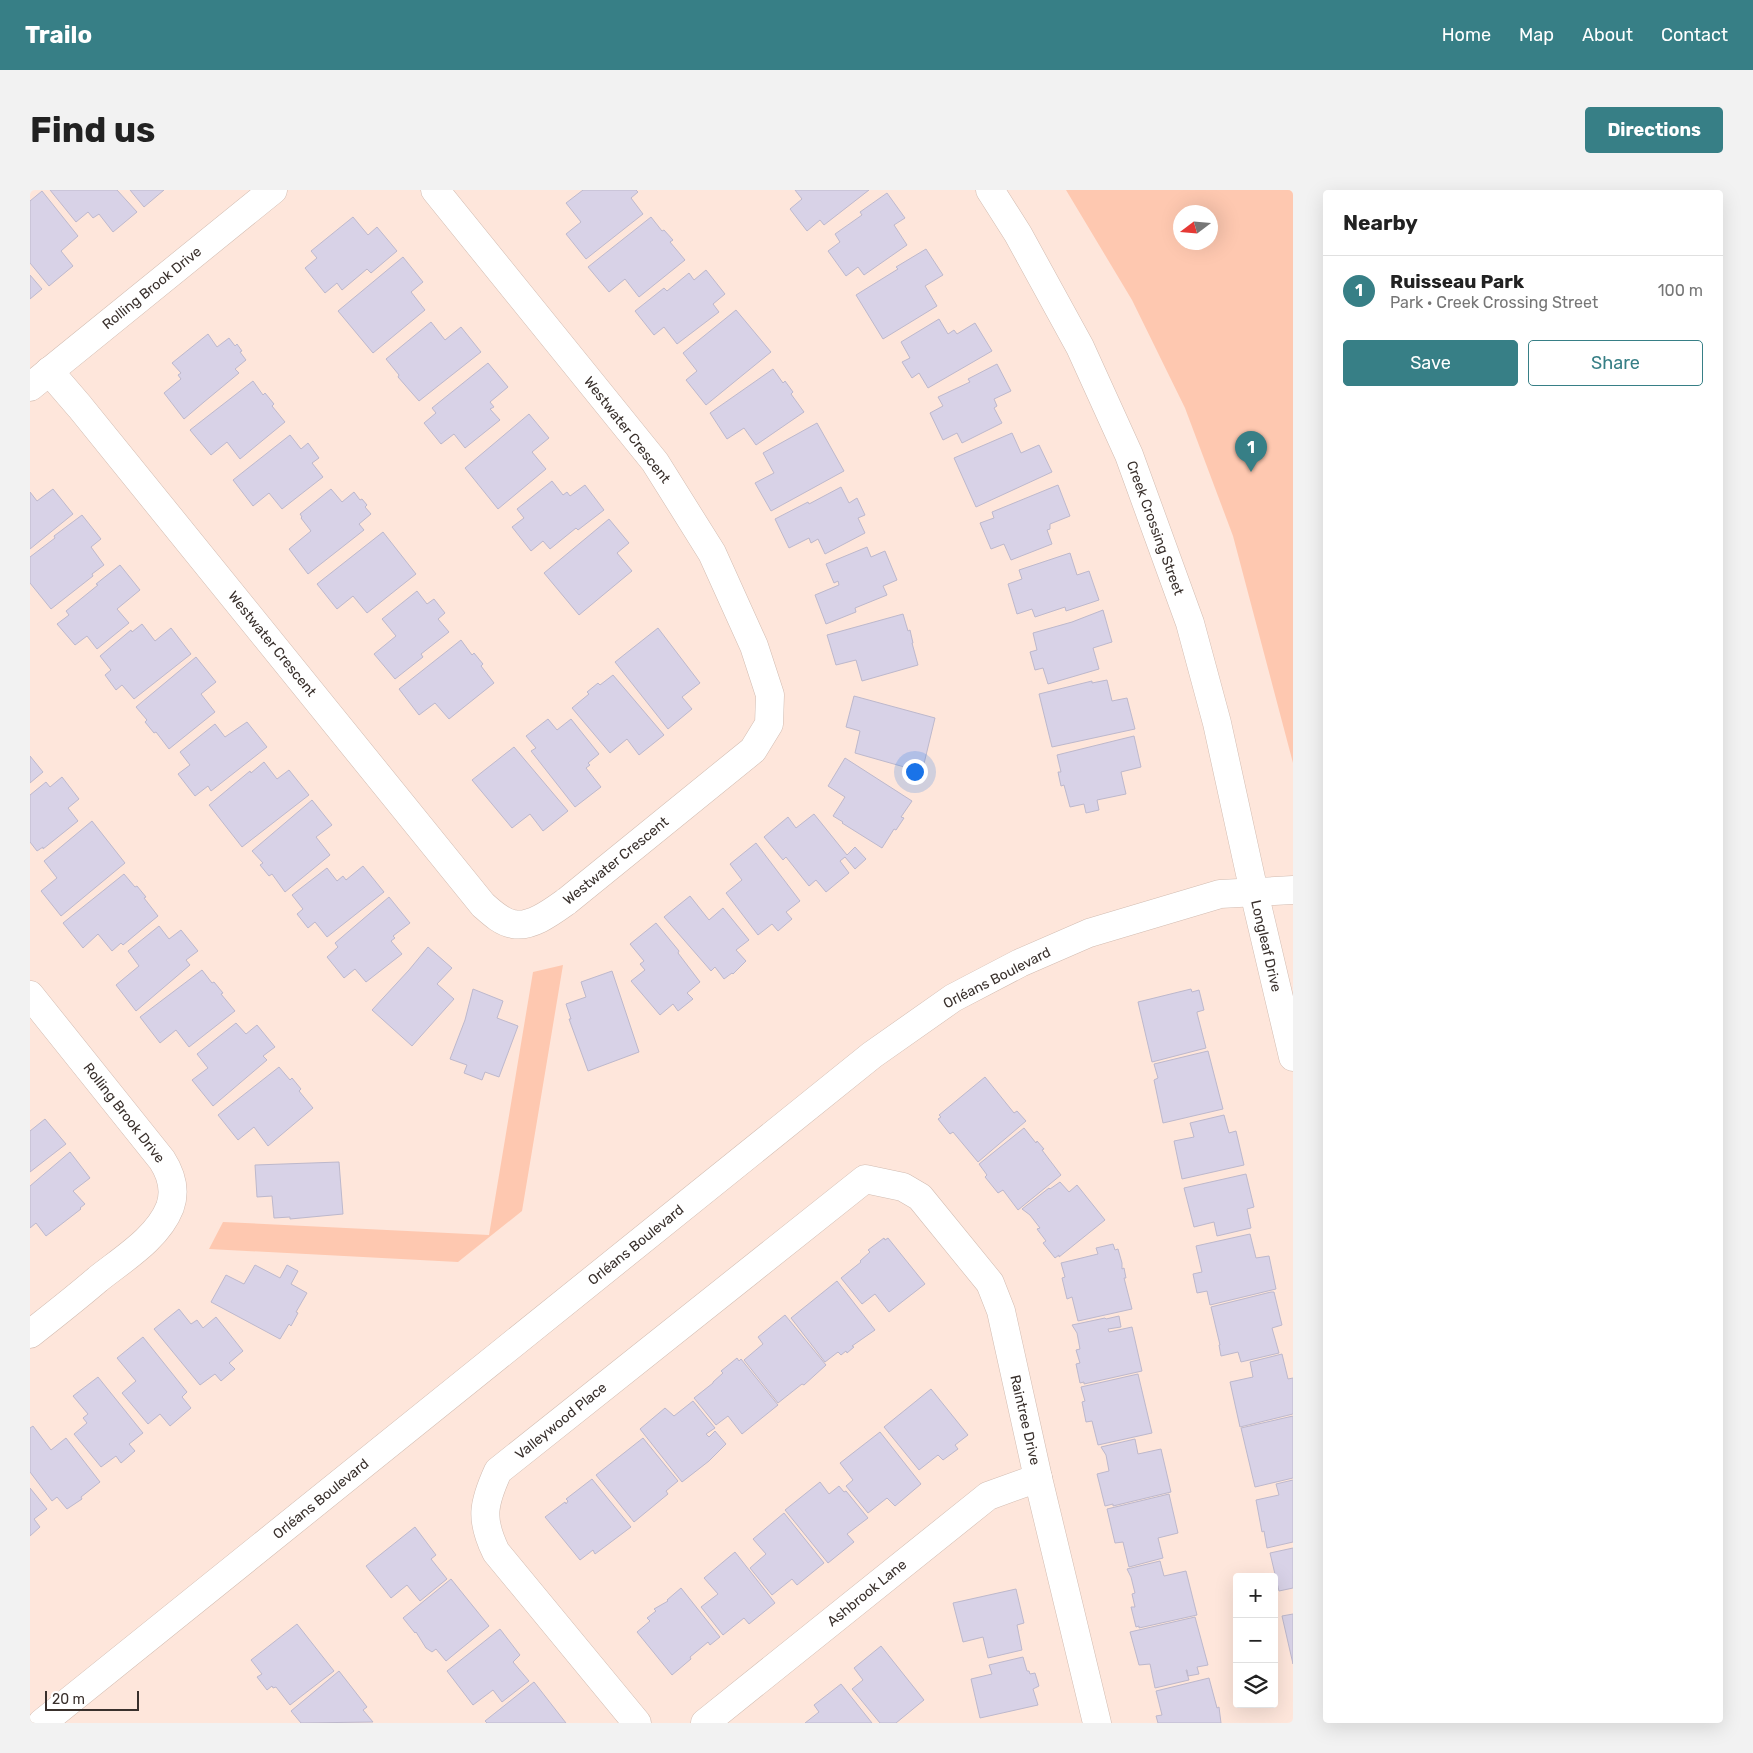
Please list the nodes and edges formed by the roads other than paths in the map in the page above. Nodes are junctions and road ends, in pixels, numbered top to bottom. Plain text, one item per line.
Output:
1 (273, 190) edge
2 (435, 190) edge
3 (990, 190) edge
4 (40, 379) edge
5 (1293, 890) edge
6 (1254, 892) junction
7 (30, 995) edge
8 (1293, 1058) edge
9 (865, 1179) joint
10 (30, 1334) edge
11 (1038, 1478) junction
12 (42, 1723) edge
13 (637, 1723) edge
14 (705, 1723) edge
15 (1097, 1723) edge

1 - 4 street, Rolling Brook Drive
2 - 4 street, Westwater Crescent
3 - 6 street, Creek Crossing Street
5 - 6 street, Orléans Boulevard
6 - 8 street, Longleaf Drive
6 - 12 street, Orléans Boulevard
7 - 10 street, Rolling Brook Drive
9 - 11 street, Raintree Drive
9 - 13 street, Valleywood Place
11 - 14 street, Ashbrook Lane
11 - 15 street, Raintree Drive

